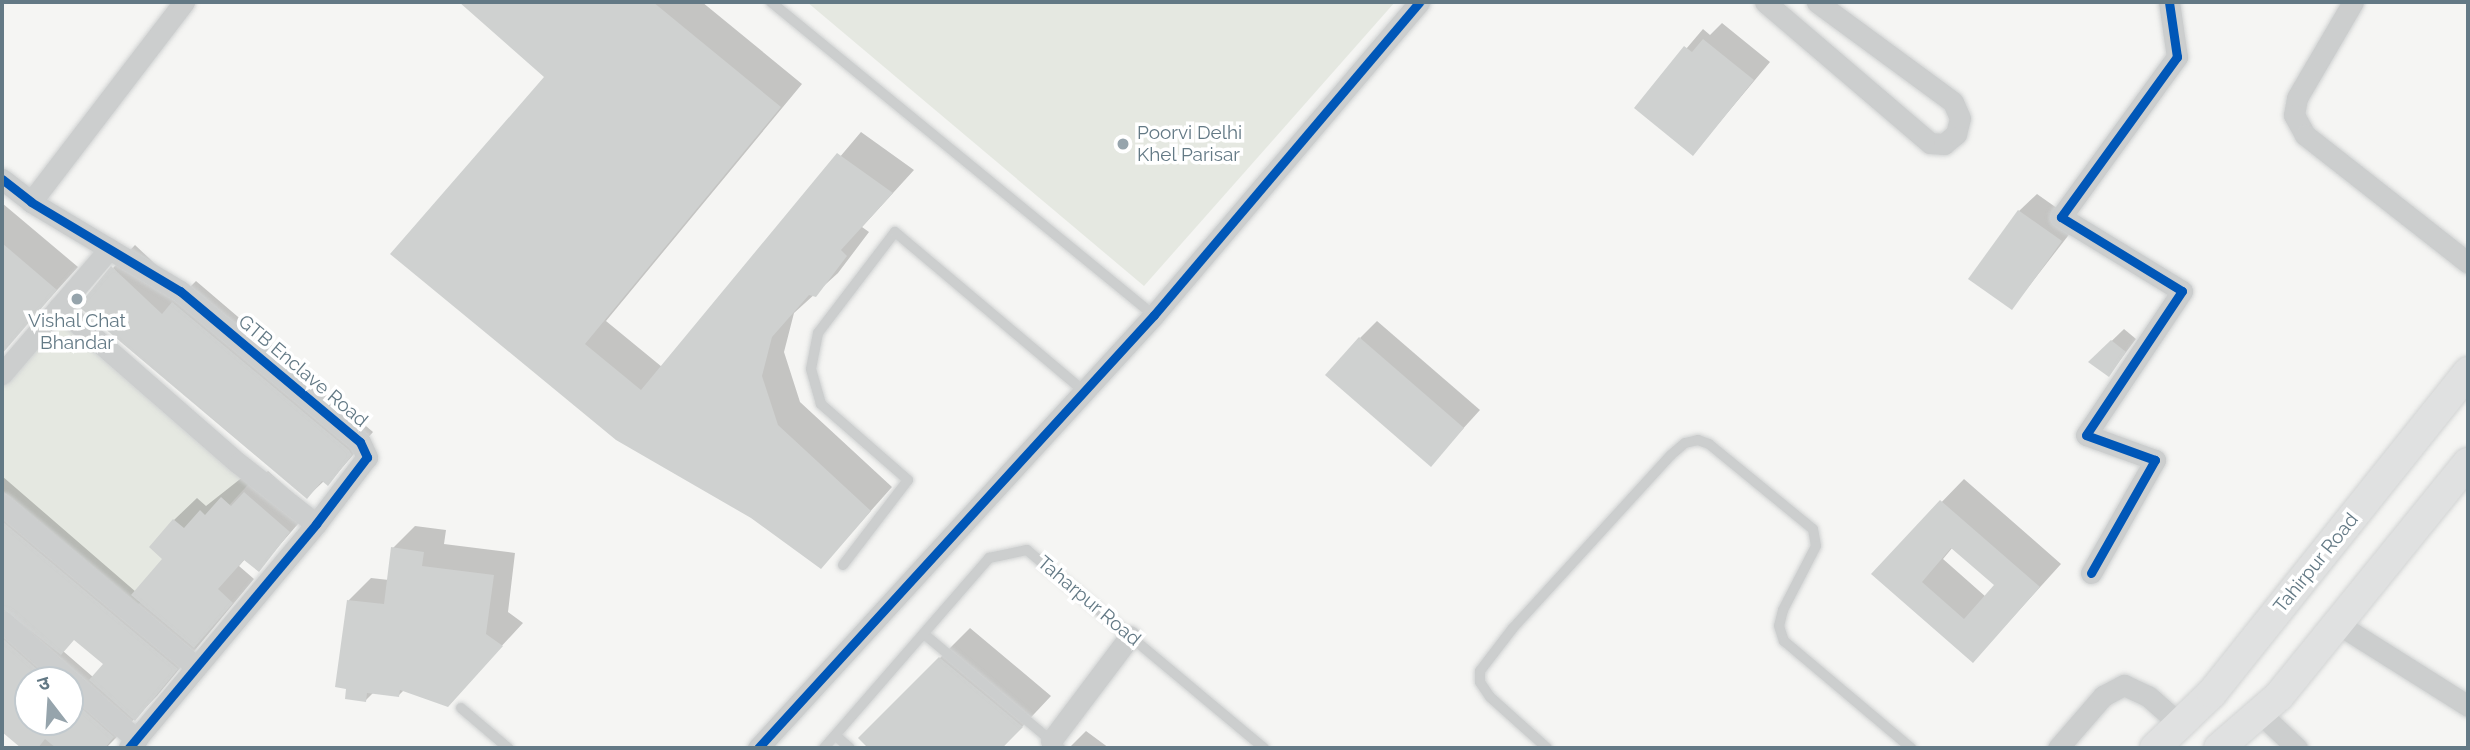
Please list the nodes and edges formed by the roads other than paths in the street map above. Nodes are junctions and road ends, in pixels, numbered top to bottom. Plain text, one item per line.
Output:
1 (184, 2) edge
2 (771, 2) edge
3 (1419, 2) edge
4 (1765, 2) edge
5 (1817, 2) edge
6 (2169, 2) edge
7 (2354, 2) edge
8 (2, 179) edge
9 (31, 202) junction
10 (110, 250) junction
11 (2468, 263) edge
12 (59, 307) junction
13 (1154, 315) junction
14 (4, 368) edge
15 (2468, 372) edge
16 (1084, 391) junction
17 (2468, 463) edge
18 (2, 504) edge
19 (316, 524) junction
20 (843, 565) dead end
21 (2091, 573) dead end
22 (2, 621) edge
23 (2338, 624) junction
24 (924, 634) junction
25 (1130, 636) junction
26 (52, 666) edge
27 (195, 666) junction
28 (84, 696) edge
29 (2468, 706) edge
30 (461, 708) dead end
31 (2260, 713) junction
32 (2182, 726) junction
33 (836, 736) junction
34 (133, 744) edge
35 (1055, 744) edge
36 (508, 748) edge
37 (758, 748) edge
38 (824, 748) edge
39 (850, 748) edge
40 (1264, 748) edge
41 (1547, 748) edge
42 (1911, 748) edge
43 (2058, 748) edge
44 (2155, 748) edge
45 (2219, 748) edge
46 (2297, 748) edge

1 - 9 street
2 - 13 lane
3 - 13 street
4 - 5 street
6 - 21 street
7 - 11 street
8 - 9 street, GTB Enclave Road
9 - 10 street, GTB Enclave Road
10 - 12 street
10 - 19 street, GTB Enclave Road
12 - 14 street
12 - 19 street
13 - 16 street
15 - 32 main road, Tahirpur Road
16 - 20 lane
16 - 37 street
17 - 23 main road
18 - 27 street
19 - 27 street, GTB Enclave Road
22 - 26 street
23 - 29 street
23 - 31 main road
24 - 25 lane, Taharpur Road
24 - 33 lane, Taharpur Road
24 - 35 lane
25 - 35 street
25 - 40 lane, Taharpur Road
27 - 34 street, GTB Enclave Road
28 - 34 street
30 - 36 lane
31 - 45 main road
31 - 46 street
32 - 43 street
32 - 44 main road, Tahirpur Road
33 - 38 lane, Taharpur Road
33 - 39 lane
41 - 42 lane

